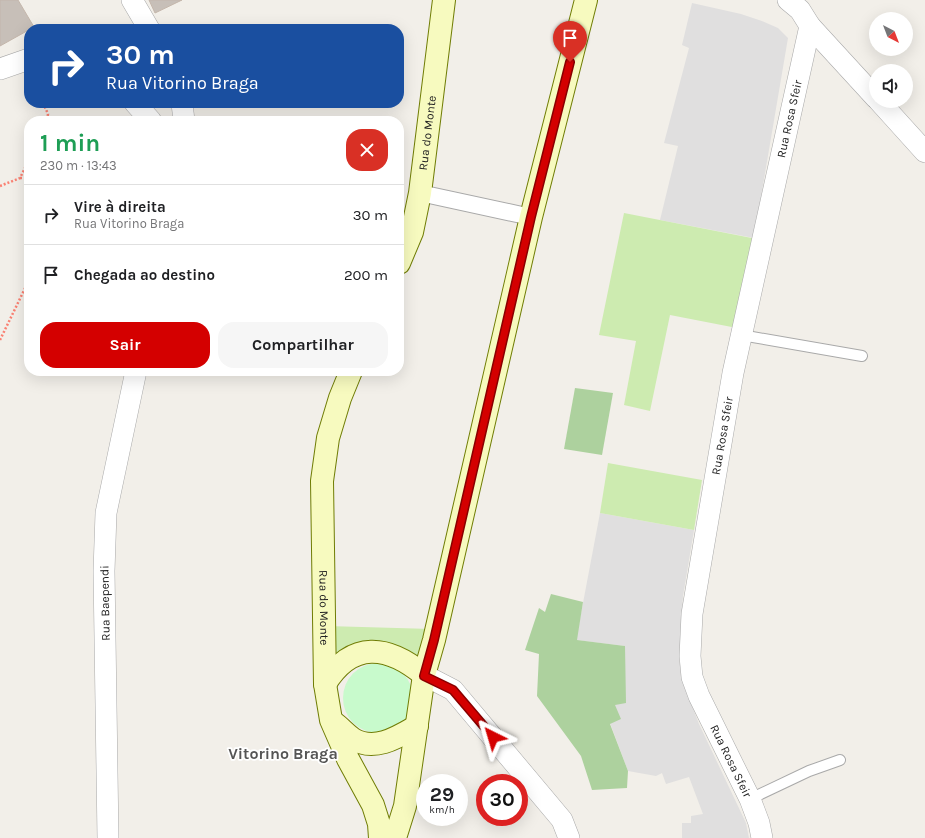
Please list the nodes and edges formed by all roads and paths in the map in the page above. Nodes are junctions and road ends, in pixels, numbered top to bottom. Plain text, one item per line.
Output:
1 (132, 0) edge
2 (444, 0) edge
3 (586, 0) edge
4 (788, 0) edge
5 (146, 24) edge
6 (810, 26) junction
7 (24, 61) edge
8 (0, 69) edge
9 (869, 90) edge
10 (139, 108) edge
11 (885, 108) edge
12 (147, 116) edge
13 (925, 152) edge
14 (24, 170) edge
15 (20, 178) junction
16 (24, 178) edge
17 (0, 186) edge
18 (420, 193) junction
19 (531, 217) junction
20 (404, 250) edge
21 (24, 290) edge
22 (741, 334) junction
23 (0, 340) edge
24 (862, 356) dead end
25 (135, 376) edge
26 (349, 376) edge
27 (424, 676) junction
28 (325, 684) junction
29 (331, 720) junction
30 (417, 726) junction
31 (840, 760) dead end
32 (750, 799) junction
33 (108, 838) edge
34 (380, 838) edge
35 (395, 838) edge
36 (569, 838) edge
37 (762, 838) edge

1 - 5 street
2 - 18 main road, Rua do Monte
3 - 19 main road
4 - 6 street
6 - 9 street
6 - 22 street, Rua Rosa Sfeir
7 - 8 street
10 - 12 street
11 - 13 street
14 - 15 path
15 - 16 path
15 - 17 path
18 - 19 street
18 - 20 main road, Rua do Monte
19 - 27 main road
21 - 23 path
22 - 24 lane
22 - 32 street, Rua Rosa Sfeir
25 - 33 street, Rua Baependi
26 - 28 main road, Rua do Monte
27 - 28 main road
27 - 30 main road
27 - 36 street
28 - 29 main road, Rua do Monte
29 - 30 main road
29 - 34 main road, Rua do Monte
30 - 35 main road
31 - 32 lane
32 - 37 street, Rua Rosa Sfeir

